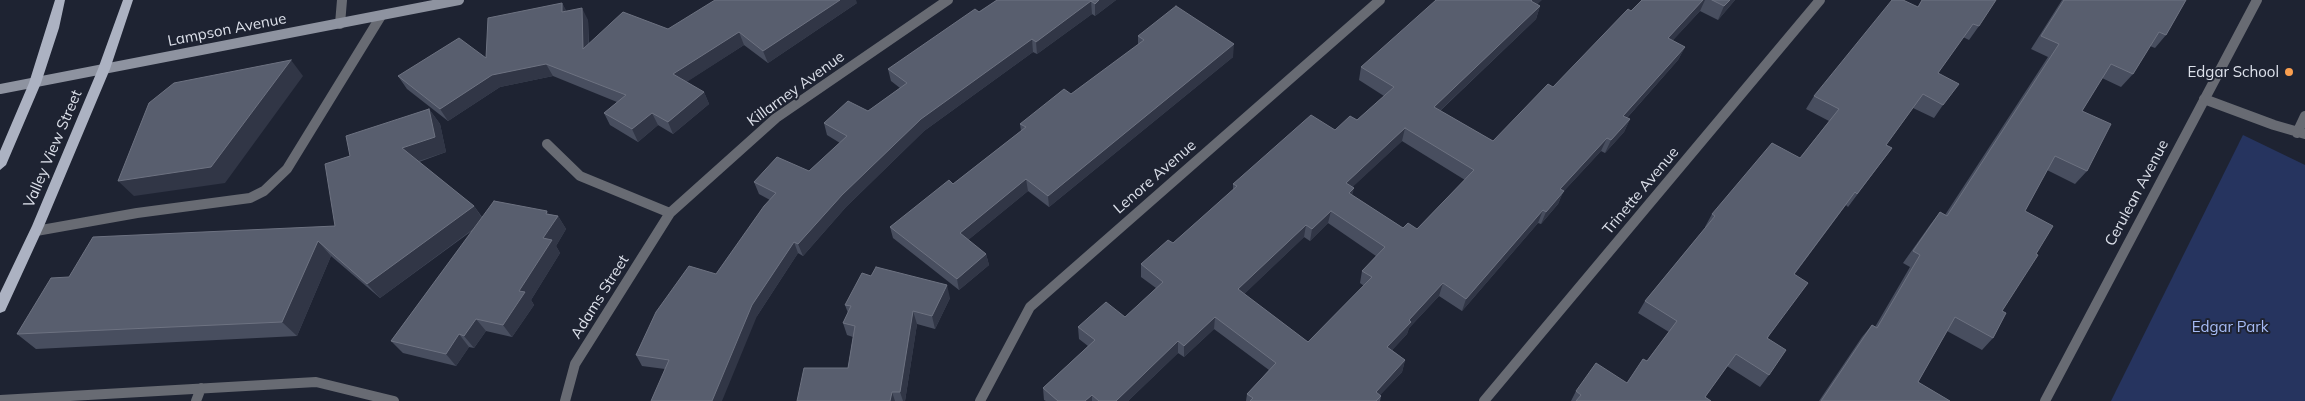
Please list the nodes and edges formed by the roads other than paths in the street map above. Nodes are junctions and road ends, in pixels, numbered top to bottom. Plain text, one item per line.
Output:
1 (60, 0) edge
2 (128, 0) edge
3 (342, 0) edge
4 (459, 0) edge
5 (948, 0) edge
6 (1380, 0) edge
7 (1820, 0) edge
8 (2257, 0) edge
9 (381, 16) junction
10 (340, 24) junction
11 (104, 69) junction
12 (35, 83) junction
13 (0, 89) edge
14 (2204, 100) junction
15 (2305, 116) edge
16 (2301, 133) edge
17 (547, 144) dead end
18 (0, 166) edge
19 (670, 213) junction
20 (36, 231) junction
21 (0, 307) edge
22 (201, 388) junction
23 (85, 398) edge
24 (0, 400) edge
25 (196, 401) edge
26 (394, 401) edge
27 (566, 401) edge
28 (980, 401) edge
29 (1484, 401) edge
30 (2045, 401) edge

1 - 12 main road
2 - 11 main road, Valley View Street
3 - 10 street
4 - 9 main road, Lampson Avenue
5 - 19 street, Killarney Avenue
6 - 28 street, Lenore Avenue
7 - 29 street, Trinette Avenue
8 - 14 street, Cerulean Avenue
9 - 10 main road, Lampson Avenue
9 - 20 street
10 - 11 main road, Lampson Avenue
11 - 12 main road, Lampson Avenue
11 - 20 main road, Valley View Street
12 - 13 main road, Lampson Avenue
12 - 18 main road
14 - 16 street
14 - 30 street, Cerulean Avenue
15 - 16 street
17 - 19 street
19 - 27 street, Adams Street
20 - 21 main road, Valley View Street
22 - 23 street
22 - 25 street
22 - 26 street
23 - 24 street

